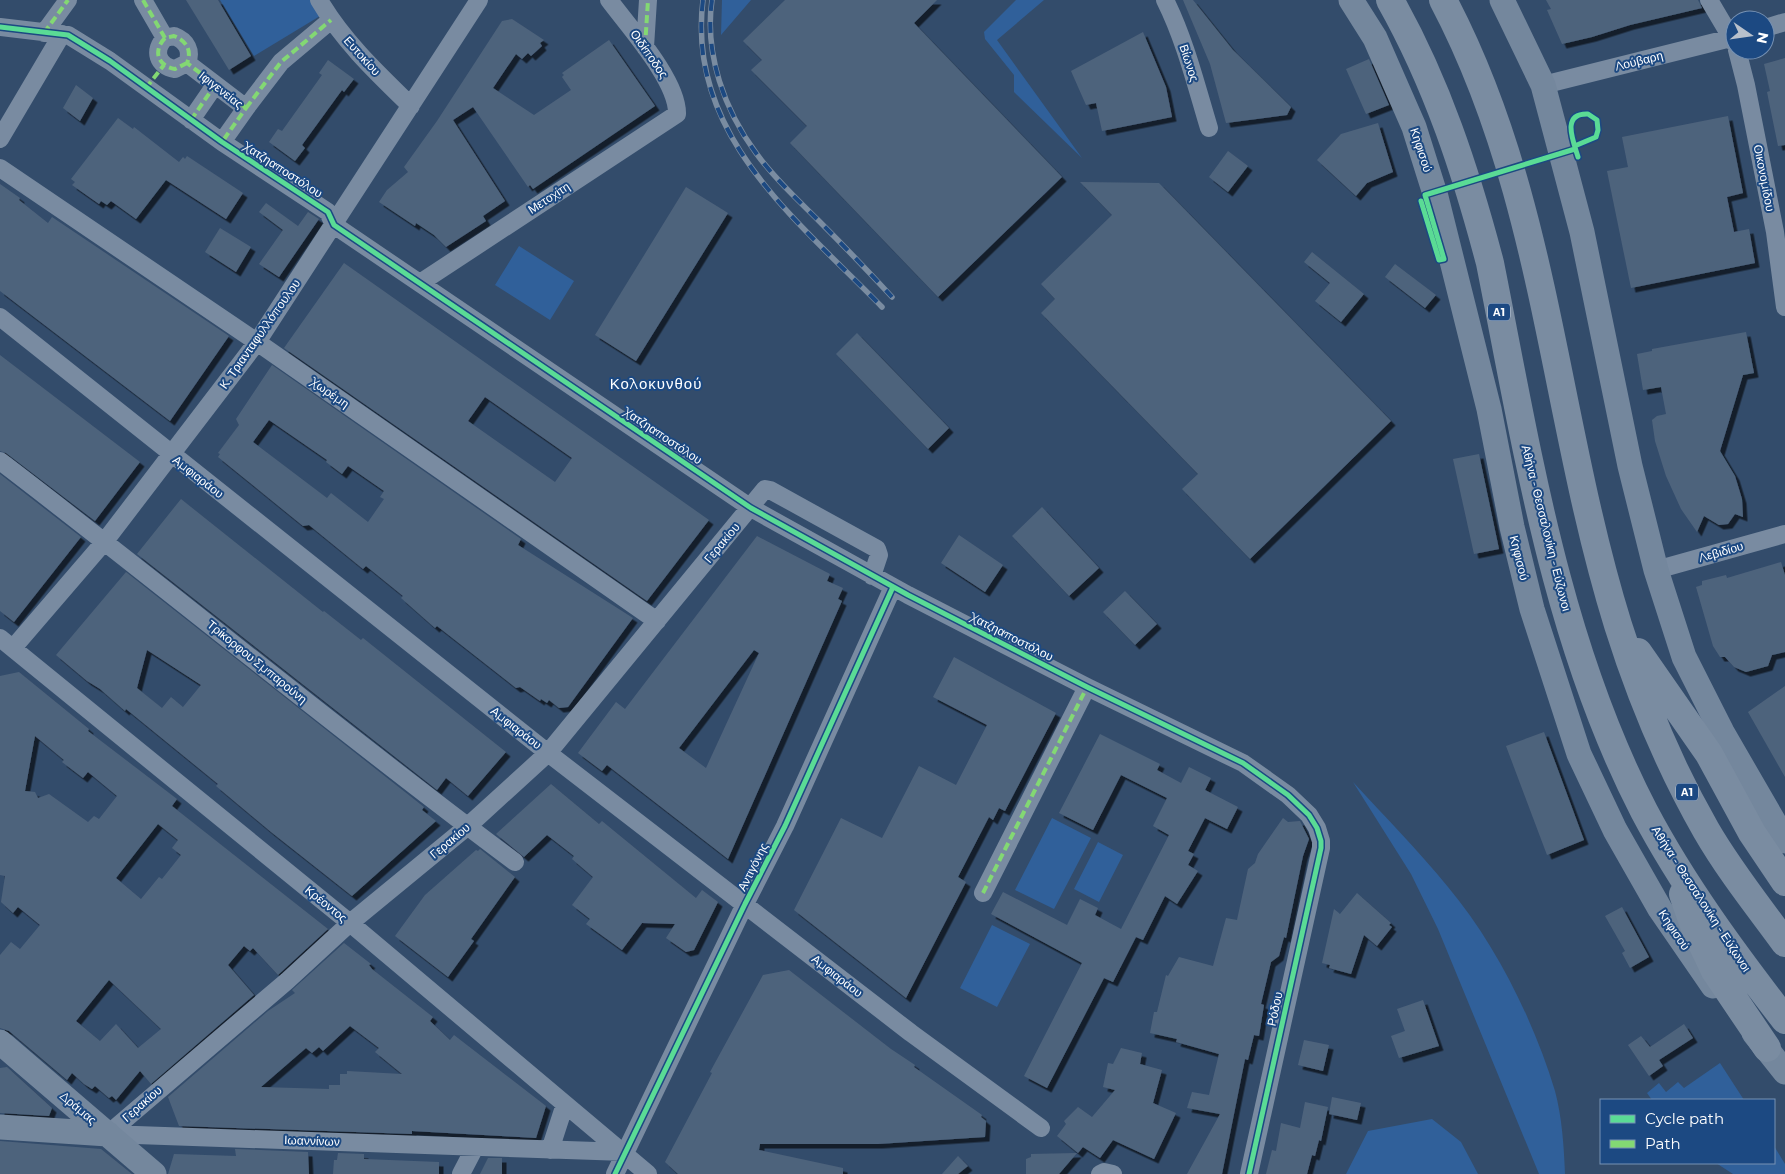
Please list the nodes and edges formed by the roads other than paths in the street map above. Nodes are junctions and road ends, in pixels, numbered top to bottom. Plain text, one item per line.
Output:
1 (68, 0) edge
2 (143, 0) edge
3 (319, 0) edge
4 (479, 0) edge
5 (609, 0) edge
6 (648, 0) edge
7 (1165, 0) edge
8 (1351, 0) edge
9 (1390, 0) edge
10 (1443, 0) edge
11 (1502, 0) edge
12 (1709, 0) edge
13 (331, 20) junction
14 (1725, 26) edge
15 (0, 27) edge
16 (44, 33) junction
17 (62, 34) junction
18 (165, 38) junction
19 (1725, 44) edge
20 (644, 47) junction
21 (1740, 60) edge
22 (187, 63) junction
23 (164, 65) junction
24 (215, 85) junction
25 (1543, 85) junction
26 (146, 88) junction
27 (411, 106) junction
28 (246, 108) junction
29 (677, 114) joint
30 (191, 120) junction
31 (1209, 128) dead end
32 (0, 139) edge
33 (222, 142) junction
34 (0, 168) edge
35 (334, 225) junction
36 (1780, 230) edge
37 (420, 283) junction
38 (1785, 307) edge
39 (0, 317) edge
40 (257, 342) junction
41 (172, 456) junction
42 (0, 461) edge
43 (751, 508) junction
44 (1785, 534) edge
45 (105, 541) junction
46 (1656, 570) junction
47 (872, 576) junction
48 (892, 587) junction
49 (657, 621) junction
50 (1618, 625) junction
51 (3, 642) edge
52 (1087, 687) junction
53 (548, 754) junction
54 (468, 826) junction
55 (1785, 841) edge
56 (1321, 848) joint
57 (1668, 853) junction
58 (515, 862) dead end
59 (1785, 882) edge
60 (983, 893) dead end
61 (745, 904) junction
62 (350, 923) junction
63 (1785, 943) edge
64 (1785, 1020) edge
65 (0, 1042) edge
66 (1767, 1048) junction
67 (1785, 1072) edge
68 (565, 1104) junction
69 (0, 1127) edge
70 (1041, 1128) dead end
71 (108, 1134) junction
72 (475, 1147) junction
73 (550, 1150) junction
74 (625, 1152) junction
75 (154, 1174) edge
76 (461, 1174) edge
77 (616, 1174) edge
78 (648, 1174) edge
79 (1249, 1174) edge

1 - 16 street
2 - 18 street
3 - 13 street, Ευτοκίου
4 - 27 street, Κ. Τριανταφυλλόπουλου
5 - 20 street, Οιδίποδος
6 - 20 street
7 - 31 street, Βίωνος
8 - 66 main road, Κηφισού
9 - 57 highway, Αθήνα - Θεσσαλονίκη - Εύζωνοι / Α1
10 - 50 highway, Α1
11 - 25 main road
12 - 14 street, Οικονομίδου
13 - 27 street, Ευτοκίου
13 - 28 street
15 - 16 street, Χατζηαποστόλου
16 - 17 street, Χατζηαποστόλου
17 - 26 street, Χατζηαποστόλου
17 - 32 street
18 - 22 street, Ιφιγενείας
18 - 23 street
19 - 25 street, Λούβαρη
20 - 29 street, Οιδίποδος
21 - 36 street, Οικονομίδου
22 - 23 street
22 - 24 street, Ιφιγενείας
23 - 26 street
24 - 28 street, Ιφιγενείας
24 - 30 street
25 - 46 main road
26 - 30 street, Χατζηαποστόλου
27 - 35 street, Κ. Τριανταφυλλόπουλου
28 - 33 street, Ιφιγενείας
29 - 37 street, Μετοχίτη
30 - 33 street, Χατζηαποστόλου
33 - 35 street, Χατζηαποστόλου
34 - 40 street, Χωρέμη
35 - 37 street, Χατζηαποστόλου
35 - 40 street, Κ. Τριανταφυλλόπουλου
36 - 38 street, Οικονομίδου
37 - 43 street, Χατζηαποστόλου
39 - 41 street, Αμφιαράου
40 - 41 street, Κ. Τριανταφυλλόπουλου
40 - 49 street, Χωρέμη
41 - 45 street, Κ. Τριανταφυλλόπουλου
41 - 53 street, Αμφιαράου
42 - 45 street, Τρίκορφου Σμπαρούνη
43 - 47 street, Χατζηαποστόλου
43 - 47 street, Γερακίου
43 - 49 street, Γερακίου
44 - 46 street, Λεβιδίου
45 - 51 street, Κ. Τριανταφυλλόπουλου
45 - 54 street, Τρίκορφου Σμπαρούνη
46 - 55 main road
47 - 48 street, Χατζηαποστόλου
48 - 52 street, Χατζηαποστόλου
48 - 61 street, Αντιγόνης
49 - 53 street, Γερακίου
50 - 59 highway
50 - 63 highway, Α1
51 - 62 street, Κρέοντος
52 - 56 street, Χατζηαποστόλου
52 - 60 street
53 - 54 street, Γερακίου
53 - 61 street, Αμφιαράου
54 - 58 street, Τρίκορφου Σμπαρούνη
54 - 62 street, Γερακίου
56 - 79 street, Ρόδου
57 - 64 highway, Αθήνα - Θεσσαλονίκη - Εύζωνοι / Α1
57 - 66 highway
61 - 70 street, Αμφιαράου
61 - 74 street, Αντιγόνης
62 - 68 street, Κρέοντος
62 - 71 street, Γερακίου
65 - 71 main road, Δράμας
66 - 67 main road, Κηφισού
68 - 73 street
68 - 74 street, Κρέοντος
69 - 71 main road, Ιωαννίνων
71 - 72 street, Ιωαννίνων
71 - 75 main road, Δράμας
72 - 73 street, Ιωαννίνων
72 - 76 street
73 - 74 street, Ιωαννίνων
74 - 77 street, Αντιγόνης
74 - 78 street, Κρέοντος

